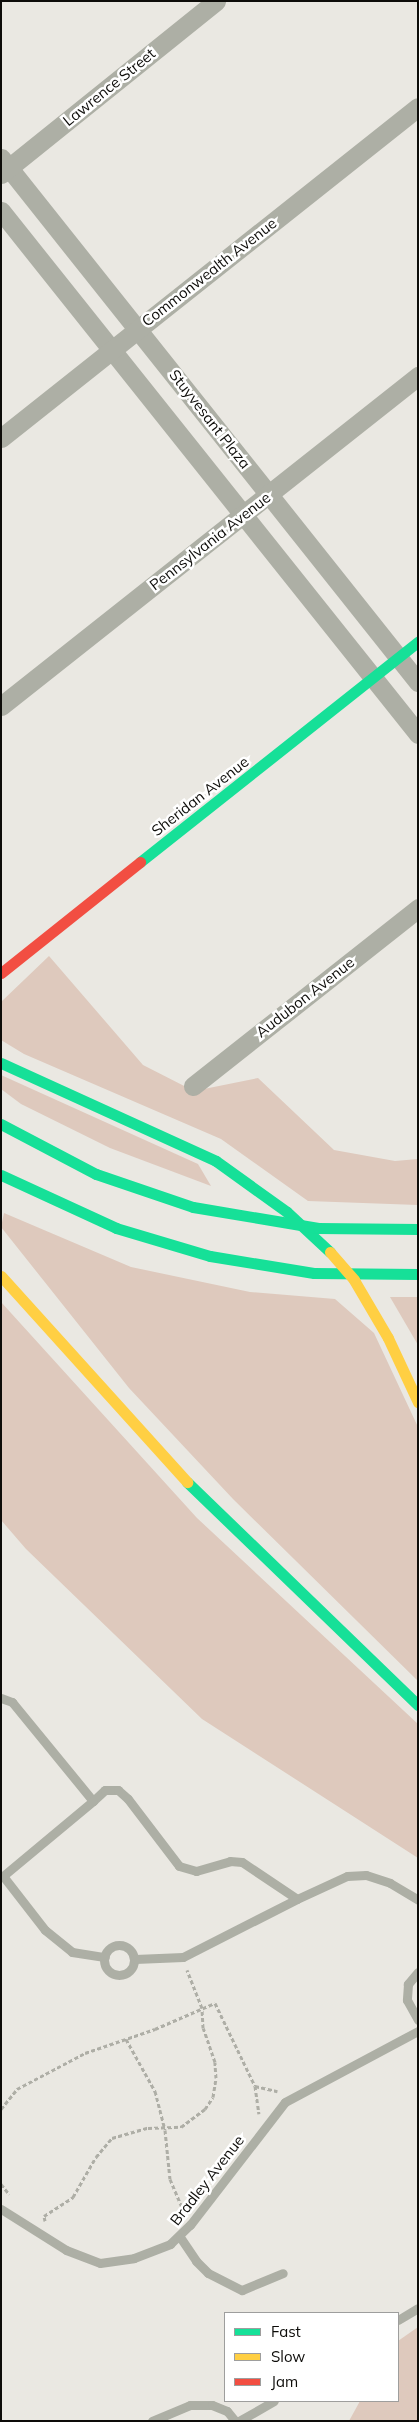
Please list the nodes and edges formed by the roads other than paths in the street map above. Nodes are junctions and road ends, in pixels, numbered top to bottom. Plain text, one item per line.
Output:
1 (216, 1) edge
2 (418, 107) edge
3 (4, 166) edge
4 (1, 211) edge
5 (138, 329) junction
6 (112, 350) junction
7 (418, 376) edge
8 (1, 438) edge
9 (269, 494) junction
10 (243, 515) junction
11 (418, 642) edge
12 (398, 658) junction
13 (372, 678) junction
14 (418, 682) edge
15 (1, 706) edge
16 (418, 734) edge
17 (418, 908) edge
18 (1, 973) edge
19 (1, 1063) edge
20 (193, 1086) dead end
21 (1, 1124) edge
22 (1, 1175) edge
23 (418, 1229) edge
24 (418, 1274) edge
25 (1, 1276) edge
26 (418, 1402) edge
27 (1, 1698) edge
28 (418, 1704) edge
29 (93, 1801) junction
30 (2, 1876) edge
31 (297, 1899) junction
32 (418, 1900) edge
33 (105, 1957) junction
34 (135, 1959) junction
35 (418, 1972) edge
36 (418, 2020) edge
37 (418, 2031) edge
38 (1, 2209) edge
39 (180, 2237) junction
40 (283, 2273) dead end
41 (418, 2308) edge
42 (399, 2319) edge
43 (272, 2402) edge
44 (152, 2421) edge
45 (237, 2421) edge

1 - 3 street, Lawrence Street
2 - 5 street, Commonwealth Avenue
3 - 5 street, Stuyvesant Plaza
4 - 6 street
5 - 6 street, Commonwealth Avenue
5 - 9 street, Stuyvesant Plaza
6 - 8 street, Commonwealth Avenue
6 - 10 street
7 - 9 street, Pennsylvania Avenue
9 - 10 street, Pennsylvania Avenue
9 - 12 street, Stuyvesant Plaza
10 - 13 street
10 - 15 street, Pennsylvania Avenue
11 - 12 main road, Sheridan Avenue
12 - 13 main road, Sheridan Avenue
12 - 14 street, Stuyvesant Plaza
13 - 16 street
13 - 18 main road, Sheridan Avenue
17 - 20 street, Audubon Avenue
19 - 26 main road
21 - 23 main road
22 - 24 main road
25 - 28 main road
27 - 29 lane
29 - 30 lane
29 - 31 lane
30 - 33 lane
31 - 32 lane
31 - 34 lane
33 - 34 lane
33 - 34 lane
35 - 36 lane
37 - 39 lane, Bradley Avenue
38 - 39 lane, Bradley Avenue
39 - 40 lane
41 - 42 lane
43 - 45 lane
44 - 45 lane

